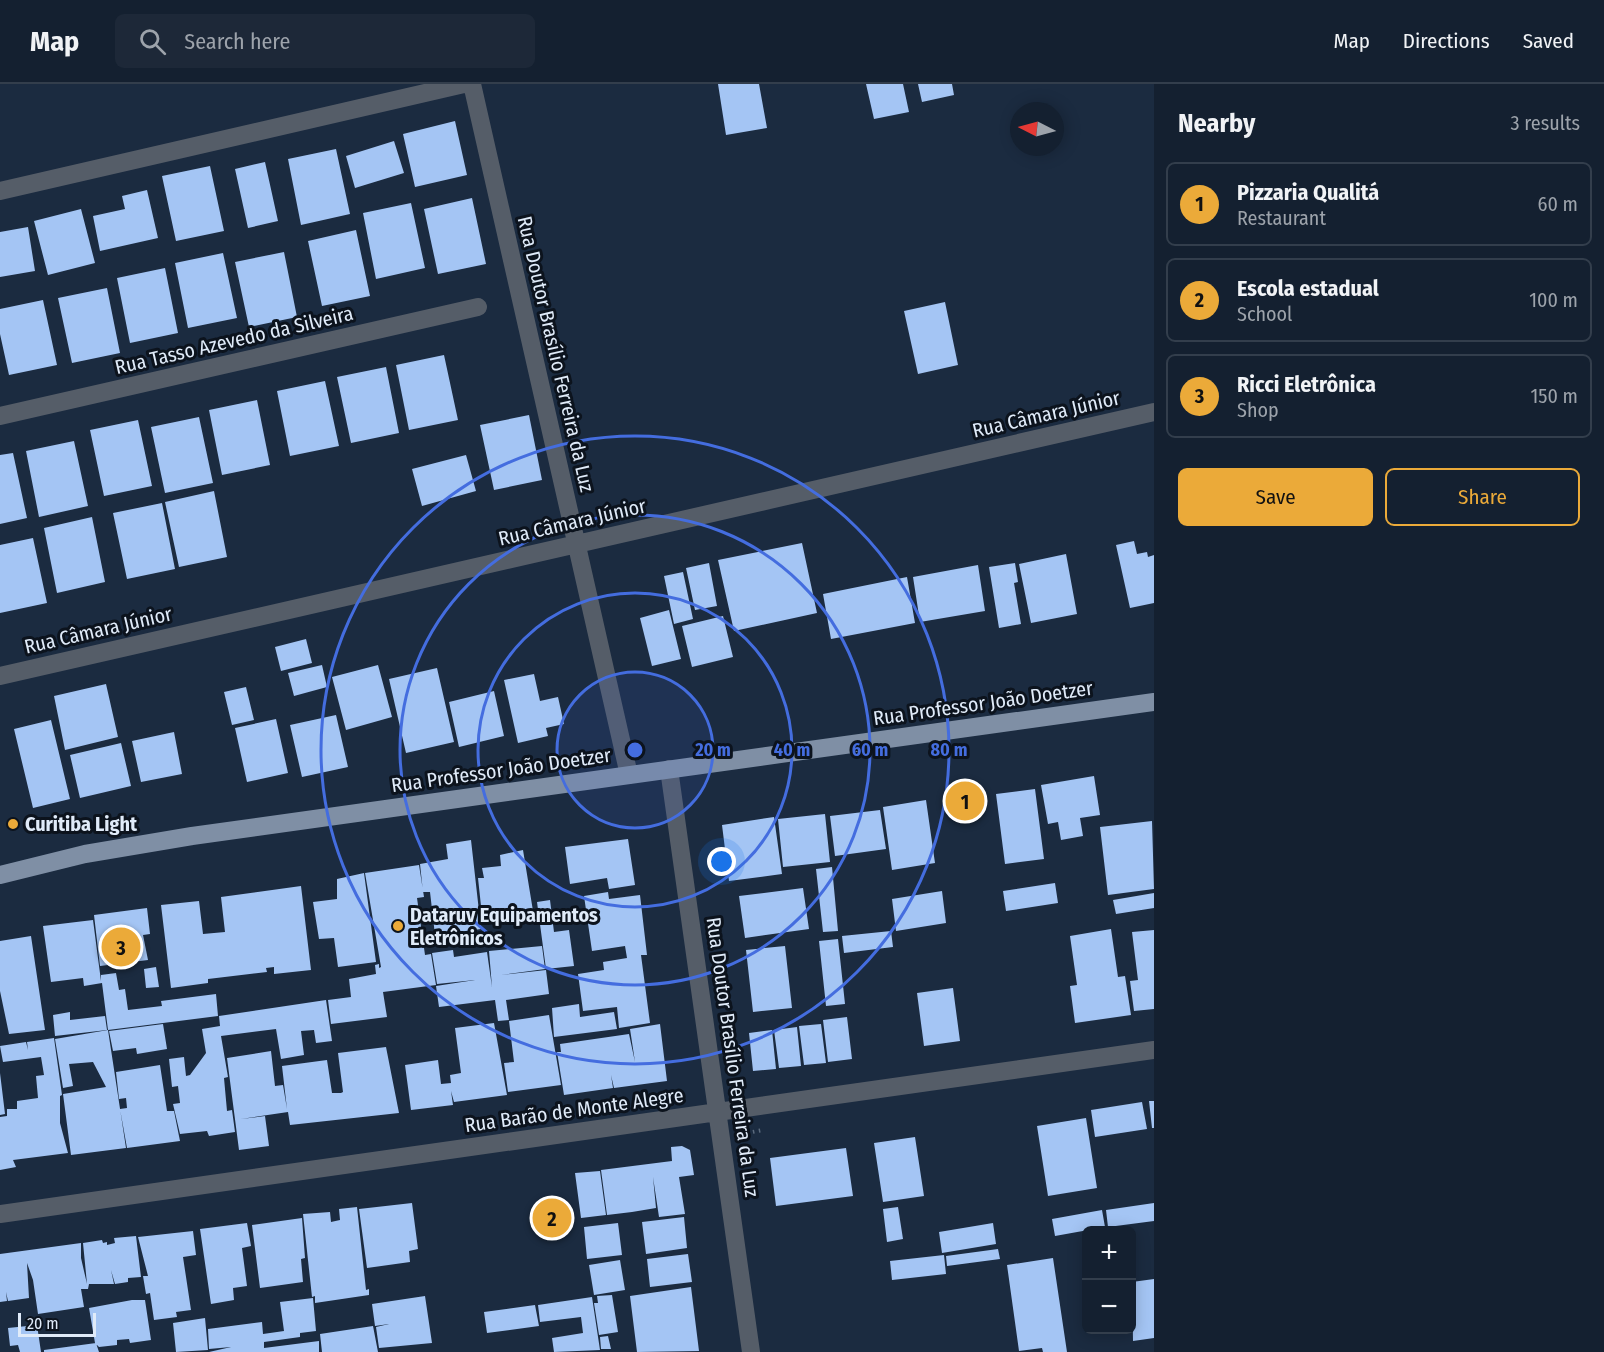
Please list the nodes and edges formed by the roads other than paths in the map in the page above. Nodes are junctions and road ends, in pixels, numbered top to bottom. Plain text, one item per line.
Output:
1 (464, 84) edge
2 (472, 84) edge
3 (0, 191) edge
4 (478, 307) dead end
5 (1154, 412) edge
6 (0, 416) edge
7 (577, 544) junction
8 (0, 676) edge
9 (1154, 702) edge
10 (669, 769) junction
11 (629, 775) junction
12 (0, 875) edge
13 (1154, 1050) edge
14 (717, 1112) junction
15 (0, 1214) edge
16 (751, 1352) edge

1 - 3 street
2 - 7 street, Rua Doutor Brasílio Ferreira da Luz
4 - 6 street, Rua Tasso Azevedo da Silveira
5 - 7 street, Rua Câmara Júnior
7 - 8 street, Rua Câmara Júnior
7 - 11 street, Rua Doutor Brasílio Ferreira da Luz
9 - 10 main road, Rua Professor João Doetzer
10 - 11 main road, Rua Professor João Doetzer
10 - 14 street, Rua Doutor Brasílio Ferreira da Luz
11 - 12 main road, Rua Professor João Doetzer
13 - 14 street, Rua Barão de Monte Alegre
14 - 15 street, Rua Barão de Monte Alegre
14 - 16 street, Rua Doutor Brasílio Ferreira da Luz

